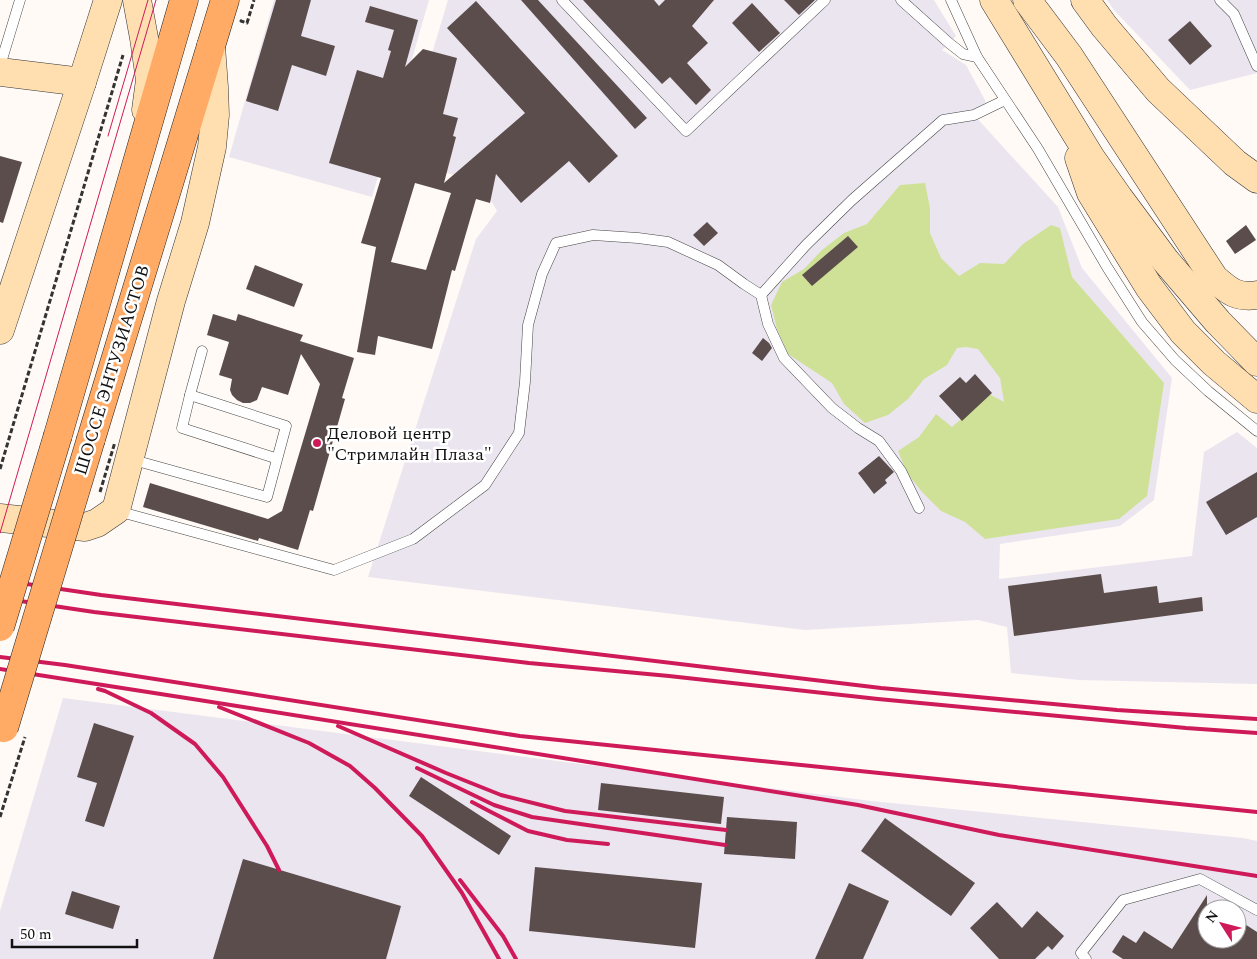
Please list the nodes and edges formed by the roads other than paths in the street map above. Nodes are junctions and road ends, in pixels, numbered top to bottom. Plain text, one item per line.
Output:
1 (20, 0) edge
2 (108, 0) edge
3 (137, 0) edge
4 (184, 0) edge
5 (562, 0) edge
6 (825, 0) edge
7 (901, 0) edge
8 (951, 0) edge
9 (1027, 0) edge
10 (1086, 0) edge
11 (1220, 0) edge
12 (995, 2) edge
13 (234, 7) edge
14 (211, 46) junction
15 (977, 57) junction
16 (0, 66) edge
17 (1257, 66) edge
18 (0, 72) edge
19 (82, 82) junction
20 (1004, 100) junction
21 (1058, 104) junction
22 (143, 140) junction
23 (1235, 163) junction
24 (1257, 179) edge
25 (1257, 186) edge
26 (761, 294) junction
27 (1257, 295) edge
28 (0, 330) edge
29 (202, 350) dead end
30 (1257, 362) edge
31 (190, 395) junction
32 (1257, 399) edge
33 (1257, 431) edge
34 (129, 458) junction
35 (274, 458) dead end
36 (919, 508) dead end
37 (116, 510) junction
38 (0, 518) edge
39 (0, 627) edge
40 (10, 733) edge
41 (1257, 910) edge
42 (1086, 959) edge

1 - 16 lane
2 - 19 main road
3 - 22 main road
4 - 22 main road, ШОССЕ ЭНТУЗИАСТОВ
5 - 6 lane
7 - 15 lane
8 - 15 lane
9 - 27 main road
10 - 23 main road
11 - 17 lane
12 - 21 main road
13 - 14 main road, ШОССЕ ЭНТУЗИАСТОВ
14 - 34 main road
14 - 40 main road, ШОССЕ ЭНТУЗИАСТОВ, bridge
15 - 20 lane
18 - 19 main road
19 - 28 main road
20 - 26 lane
20 - 33 lane
21 - 30 main road
21 - 32 main road
22 - 39 main road, ШОССЕ ЭНТУЗИАСТОВ, bridge
23 - 24 main road
23 - 25 main road
26 - 36 lane
26 - 37 lane
29 - 31 lane
31 - 34 lane
31 - 35 lane
34 - 37 main road
37 - 38 main road
41 - 42 lane

